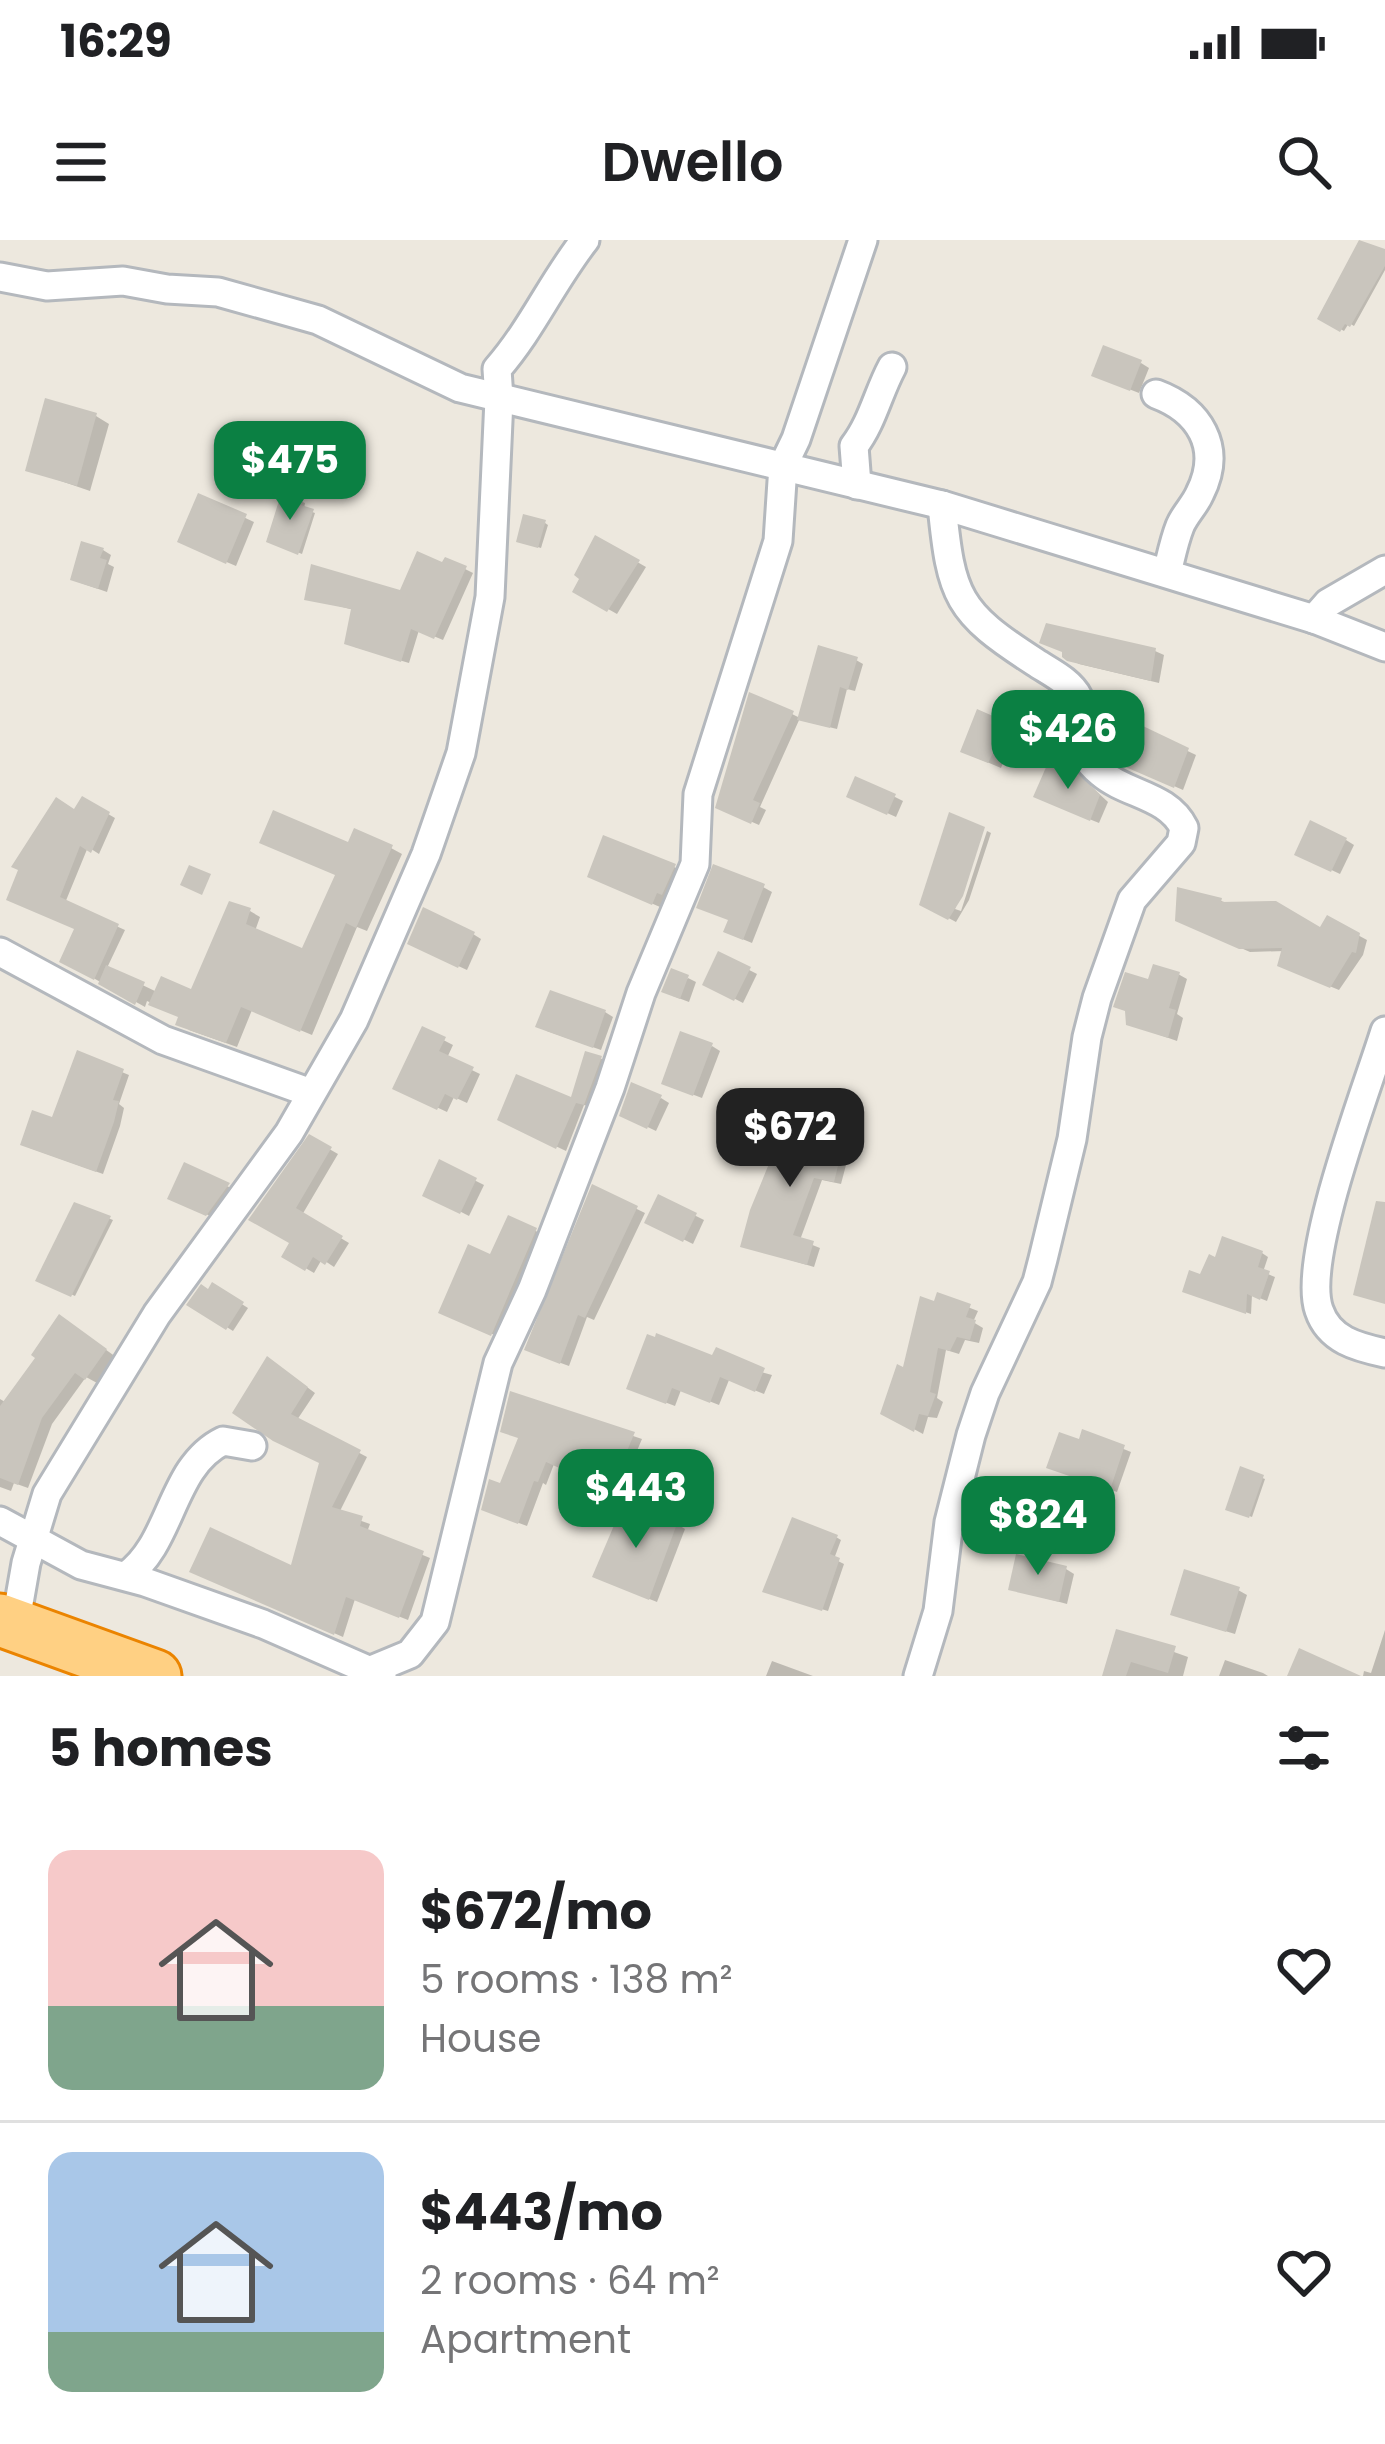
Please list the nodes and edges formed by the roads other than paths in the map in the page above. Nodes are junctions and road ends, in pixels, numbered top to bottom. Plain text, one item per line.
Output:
1 (585, 240) edge
2 (863, 240) edge
3 (0, 277) edge
4 (892, 367) dead end
5 (1156, 394) dead end
6 (499, 399) junction
7 (784, 466) junction
8 (857, 485) junction
9 (942, 505) junction
10 (1385, 570) edge
11 (1167, 573) junction
12 (1314, 619) junction
13 (1385, 647) edge
14 (0, 952) edge
15 (1385, 1031) edge
16 (311, 1093) junction
17 (1385, 1353) edge
18 (252, 1445) dead end
19 (0, 1520) edge
20 (33, 1539) junction
21 (126, 1576) junction
22 (7, 1623) edge
23 (376, 1674) edge
24 (155, 1676) edge
25 (918, 1676) edge

1 - 6 street
2 - 7 street
3 - 6 street
4 - 8 street
5 - 11 street
6 - 7 street
6 - 16 street
7 - 8 street
7 - 23 street
8 - 9 street
9 - 11 street
9 - 25 street
10 - 12 street
11 - 12 street
12 - 13 street
14 - 16 street
15 - 17 street
16 - 20 street
18 - 21 street
19 - 20 street
20 - 21 street
20 - 22 street
21 - 23 street
22 - 24 highway

